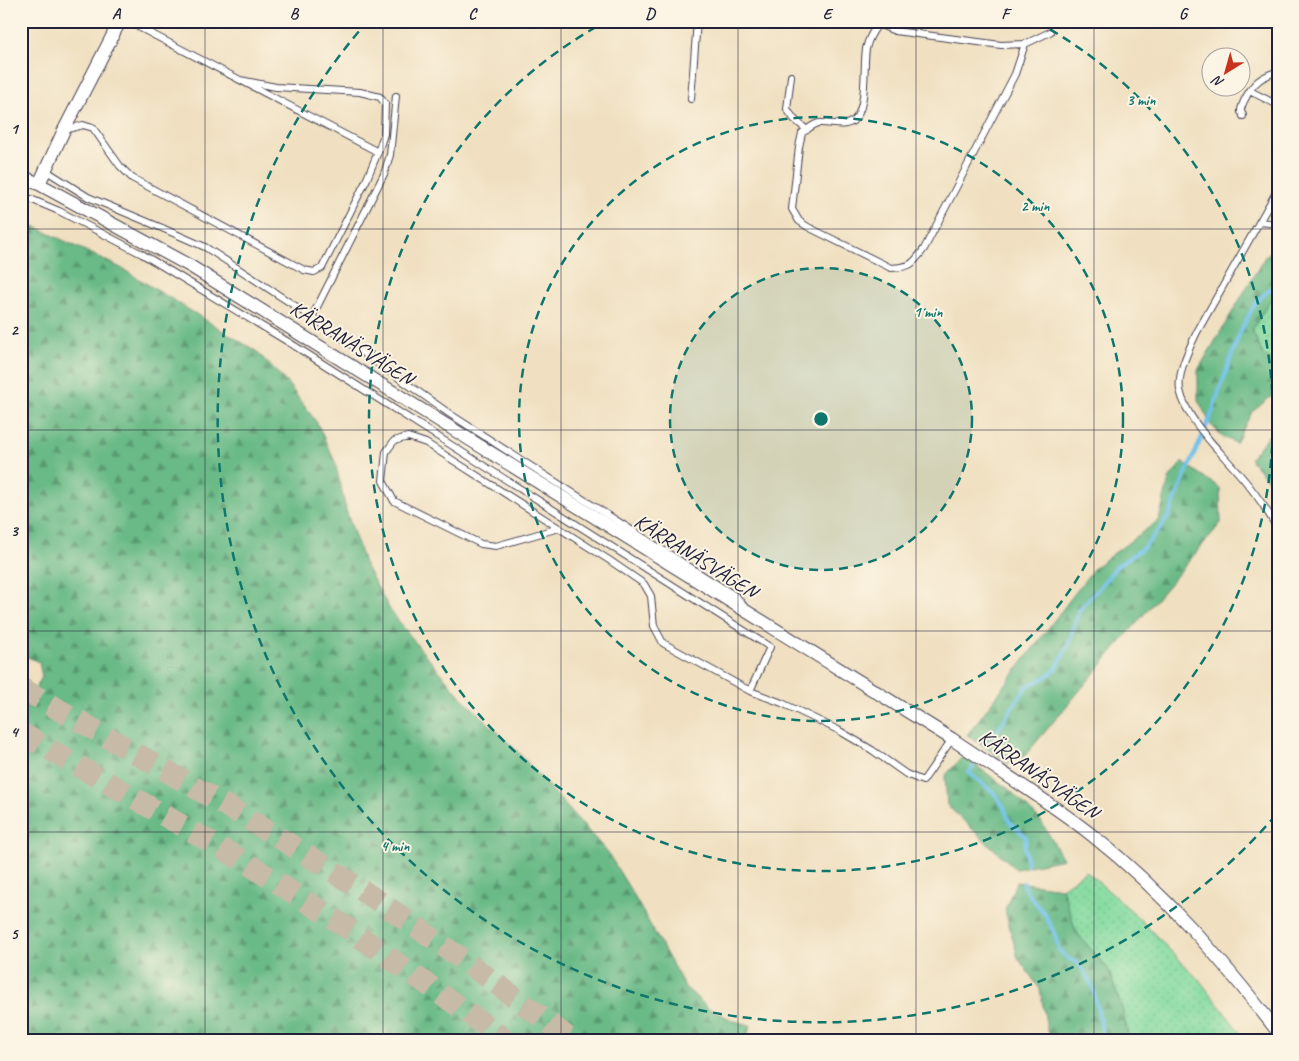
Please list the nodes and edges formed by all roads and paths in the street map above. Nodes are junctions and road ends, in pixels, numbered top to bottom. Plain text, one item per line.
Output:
1 (120, 21) edge
2 (127, 21) edge
3 (697, 21) edge
4 (878, 23) edge
5 (1050, 32) dead end
6 (1025, 44) junction
7 (1278, 71) edge
8 (791, 76) dead end
9 (240, 80) junction
10 (1252, 88) edge
11 (1252, 92) edge
12 (396, 96) dead end
13 (1246, 98) edge
14 (692, 99) dead end
15 (1278, 105) edge
16 (1244, 116) dead end
17 (64, 130) junction
18 (807, 130) junction
19 (378, 152) junction
20 (45, 170) junction
21 (21, 176) edge
22 (39, 184) junction
23 (1278, 189) edge
24 (21, 195) edge
25 (1260, 222) junction
26 (1278, 224) edge
27 (312, 317) junction
28 (559, 528) junction
29 (1278, 530) edge
30 (748, 612) junction
31 (750, 690) junction
32 (952, 739) junction
33 (1278, 1032) edge

1 - 17 street
2 - 9 lane
3 - 14 lane
4 - 6 lane
4 - 18 lane
5 - 6 lane
6 - 18 lane
7 - 10 lane
8 - 18 lane
9 - 19 lane
9 - 19 lane
11 - 15 lane
12 - 27 lane
13 - 16 lane
17 - 19 lane
17 - 20 street
20 - 22 street
20 - 27 lane
21 - 22 street, KÄRRANÄSVÄGEN
22 - 30 street, KÄRRANÄSVÄGEN
23 - 25 lane
24 - 31 lane
25 - 26 lane
25 - 29 lane
27 - 30 lane
28 - 28 lane
28 - 31 lane
30 - 32 street, KÄRRANÄSVÄGEN
31 - 32 lane
32 - 33 street, KÄRRANÄSVÄGEN

